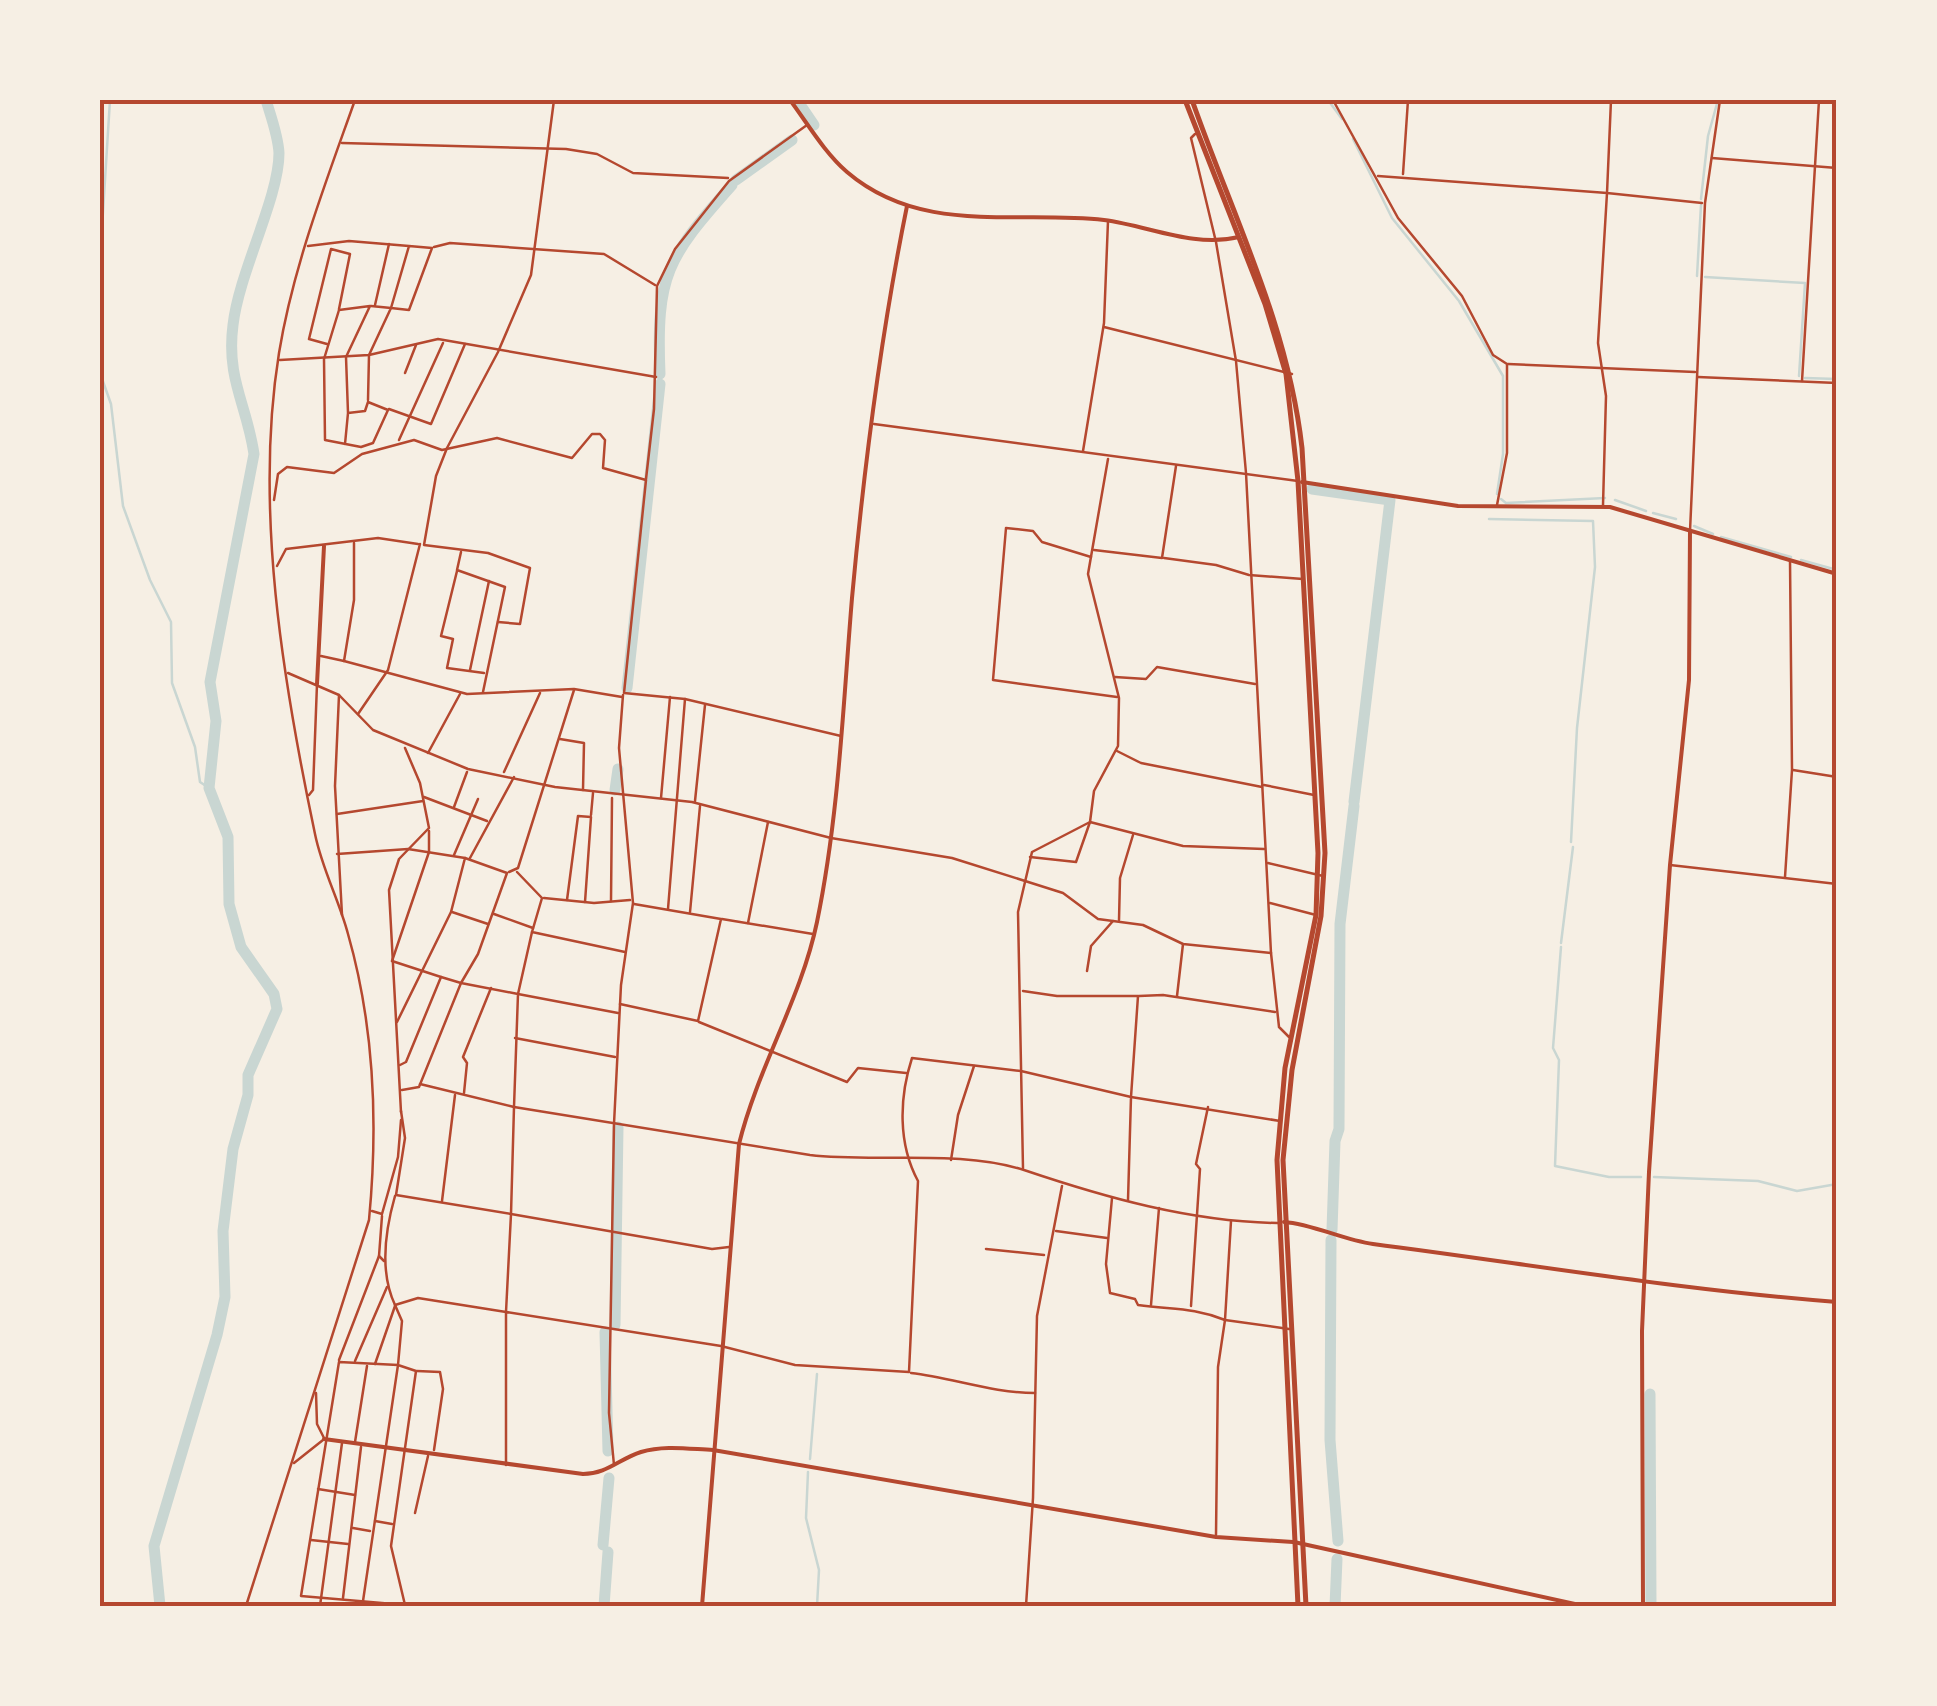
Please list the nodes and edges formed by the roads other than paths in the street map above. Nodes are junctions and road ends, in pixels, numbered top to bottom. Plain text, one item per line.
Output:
1 (355, 100) edge
2 (554, 100) edge
3 (790, 100) edge
4 (1188, 100) edge
5 (1333, 100) edge
6 (1408, 100) edge
7 (1611, 100) edge
8 (1720, 100) edge
9 (1820, 100) edge
10 (808, 124) junction
11 (1200, 132) junction
12 (340, 143) junction
13 (547, 148) junction
14 (1710, 158) junction
15 (1816, 166) junction
16 (1837, 168) edge
17 (1378, 176) junction
18 (1404, 176) junction
19 (732, 178) junction
20 (1607, 193) junction
21 (1705, 203) junction
22 (907, 206) junction
23 (1108, 221) junction
24 (1241, 236) junction
25 (1216, 242) junction
26 (389, 244) junction
27 (409, 246) junction
28 (306, 247) junction
29 (432, 248) junction
30 (535, 251) junction
31 (658, 286) junction
32 (372, 306) junction
33 (391, 308) junction
34 (339, 310) junction
35 (1103, 327) junction
36 (445, 340) junction
37 (466, 343) junction
38 (328, 344) junction
39 (416, 344) junction
40 (499, 348) junction
41 (369, 355) junction
42 (346, 357) junction
43 (324, 359) junction
44 (1236, 359) junction
45 (278, 360) junction
46 (1507, 364) junction
47 (1600, 370) junction
48 (405, 373) dead end
49 (1289, 374) junction
50 (1696, 374) junction
51 (656, 377) junction
52 (1802, 381) junction
53 (1837, 383) edge
54 (368, 402) junction
55 (388, 410) junction
56 (348, 412) junction
57 (410, 416) junction
58 (874, 424) junction
59 (399, 442) junction
60 (346, 444) junction
61 (447, 448) junction
62 (1083, 452) junction
63 (1108, 459) junction
64 (1176, 466) junction
65 (1246, 473) junction
66 (646, 480) junction
67 (1301, 482) junction
68 (271, 502) junction
69 (1604, 506) junction
70 (1498, 507) junction
71 (1690, 532) junction
72 (354, 542) junction
73 (422, 545) junction
74 (324, 546) junction
75 (1092, 550) junction
76 (461, 551) junction
77 (1091, 556) junction
78 (1162, 558) junction
79 (1790, 560) junction
80 (276, 567) junction
81 (457, 570) junction
82 (1837, 574) edge
83 (1249, 576) junction
84 (1306, 579) junction
85 (489, 581) junction
86 (498, 622) junction
87 (320, 655) junction
88 (344, 661) junction
89 (388, 670) junction
90 (470, 671) junction
91 (288, 672) junction
92 (486, 674) junction
93 (1113, 676) junction
94 (317, 684) junction
95 (1256, 684) junction
96 (574, 689) junction
97 (461, 692) junction
98 (541, 692) junction
99 (482, 694) junction
100 (339, 695) junction
101 (623, 695) junction
102 (670, 696) junction
103 (1119, 698) junction
104 (685, 699) junction
105 (706, 703) junction
106 (358, 714) junction
107 (843, 736) junction
108 (558, 739) junction
109 (405, 747) junction
110 (1115, 750) junction
111 (427, 754) junction
112 (468, 769) junction
113 (1792, 770) junction
114 (504, 774) junction
115 (514, 776) junction
116 (1837, 777) edge
117 (544, 784) junction
118 (1262, 786) junction
119 (583, 791) junction
120 (593, 792) junction
121 (612, 795) junction
122 (308, 796) junction
123 (625, 796) junction
124 (1316, 796) junction
125 (478, 798) dead end
126 (423, 799) junction
127 (660, 799) junction
128 (675, 800) junction
129 (698, 803) junction
130 (454, 808) junction
131 (336, 814) junction
132 (470, 814) junction
133 (591, 816) junction
134 (768, 820) junction
135 (490, 822) junction
136 (1090, 822) junction
137 (429, 828) junction
138 (1134, 832) junction
139 (830, 838) junction
140 (408, 849) junction
141 (1266, 849) junction
142 (429, 852) junction
143 (336, 854) junction
144 (454, 856) junction
145 (1030, 857) junction
146 (468, 859) junction
147 (1266, 862) junction
148 (1670, 864) junction
149 (516, 869) junction
150 (508, 873) junction
151 (1321, 876) junction
152 (1022, 877) junction
153 (1785, 878) junction
154 (1837, 884) edge
155 (542, 898) junction
156 (568, 900) junction
157 (611, 901) junction
158 (584, 902) junction
159 (633, 902) junction
160 (1269, 903) junction
161 (668, 911) junction
162 (451, 912) junction
163 (493, 913) junction
164 (690, 914) junction
165 (1316, 915) junction
166 (342, 916) junction
167 (721, 919) junction
168 (1113, 921) junction
169 (1119, 922) junction
170 (748, 923) junction
171 (489, 924) junction
172 (533, 930) junction
173 (814, 934) junction
174 (1184, 944) junction
175 (626, 952) junction
176 (1272, 952) junction
177 (392, 961) junction
178 (422, 970) junction
179 (1088, 971) dead end
180 (441, 977) junction
181 (461, 983) junction
182 (491, 987) junction
183 (1022, 990) junction
184 (518, 994) junction
185 (1138, 996) junction
186 (1176, 997) junction
187 (620, 1004) junction
188 (1276, 1012) junction
189 (620, 1014) junction
190 (698, 1021) junction
191 (396, 1022) junction
192 (1291, 1037) junction
193 (514, 1038) junction
194 (771, 1051) junction
195 (617, 1058) junction
196 (974, 1065) junction
197 (398, 1066) junction
198 (1021, 1072) junction
199 (908, 1073) junction
200 (420, 1084) junction
201 (400, 1090) junction
202 (456, 1092) junction
203 (464, 1094) junction
204 (1131, 1097) junction
205 (514, 1107) junction
206 (1208, 1107) junction
207 (401, 1112) junction
208 (1282, 1121) junction
209 (614, 1124) junction
210 (739, 1144) junction
211 (905, 1157) junction
212 (951, 1161) junction
213 (1024, 1170) junction
214 (1062, 1185) junction
215 (396, 1195) junction
216 (1112, 1197) junction
217 (1128, 1200) junction
218 (442, 1202) junction
219 (1160, 1207) junction
220 (370, 1211) junction
221 (382, 1214) junction
222 (511, 1214) junction
223 (1196, 1215) junction
224 (1232, 1219) junction
225 (1282, 1223) junction
226 (612, 1230) junction
227 (1054, 1231) junction
228 (1109, 1238) junction
229 (729, 1248) junction
230 (986, 1250) dead end
231 (1046, 1255) junction
232 (379, 1256) junction
233 (385, 1262) junction
234 (1644, 1284) junction
235 (387, 1287) junction
236 (1837, 1302) edge
237 (395, 1305) junction
238 (1150, 1306) junction
239 (1191, 1307) junction
240 (506, 1312) junction
241 (1225, 1320) junction
242 (1286, 1329) junction
243 (610, 1330) junction
244 (721, 1346) junction
245 (339, 1362) junction
246 (355, 1363) junction
247 (367, 1364) junction
248 (374, 1364) junction
249 (398, 1366) junction
250 (416, 1371) junction
251 (908, 1372) junction
252 (316, 1392) junction
253 (1036, 1394) junction
254 (324, 1439) junction
255 (342, 1442) junction
256 (358, 1444) junction
257 (383, 1448) junction
258 (403, 1450) junction
259 (713, 1450) junction
260 (431, 1454) junction
261 (294, 1463) junction
262 (506, 1466) junction
263 (614, 1466) junction
264 (317, 1489) junction
265 (336, 1492) junction
266 (356, 1495) junction
267 (1033, 1503) junction
268 (415, 1513) dead end
269 (373, 1521) junction
270 (394, 1524) junction
271 (352, 1528) junction
272 (372, 1532) junction
273 (1216, 1537) junction
274 (310, 1540) junction
275 (329, 1542) junction
276 (1298, 1543) junction
277 (350, 1544) junction
278 (301, 1596) junction
279 (322, 1598) junction
280 (341, 1599) junction
281 (363, 1601) junction
282 (355, 1603) edge
283 (374, 1604) edge
284 (396, 1605) edge
285 (405, 1605) edge
286 (246, 1606) edge
287 (300, 1606) edge
288 (320, 1606) edge
289 (338, 1606) edge
290 (702, 1606) edge
291 (1026, 1606) edge
292 (1302, 1606) edge
293 (1584, 1606) edge
294 (1643, 1606) edge

1 - 12 street
2 - 13 street
3 - 10 street
4 - 11 main road
5 - 17 street
6 - 18 street
7 - 20 street
8 - 14 street
9 - 15 street
10 - 19 street
10 - 22 street
11 - 24 main road
11 - 25 street
12 - 13 street
12 - 28 street
13 - 19 street
13 - 30 street
14 - 15 street
14 - 21 street
15 - 16 street
15 - 52 street
17 - 18 street
17 - 46 street
18 - 20 street
19 - 31 street
20 - 21 street
20 - 47 street
21 - 50 street
22 - 23 street
22 - 58 street
23 - 25 street
23 - 35 street
24 - 25 street
24 - 49 main road
25 - 44 street
26 - 27 street
26 - 28 street
26 - 32 street
27 - 29 street
27 - 33 street
28 - 45 street
29 - 30 street
29 - 33 street
30 - 31 street
30 - 40 street
31 - 51 street
32 - 33 street
32 - 34 street
32 - 42 street
33 - 41 street
34 - 38 street
34 - 38 street
35 - 44 street
35 - 62 street
36 - 37 street
36 - 39 street
36 - 57 street
37 - 40 street
37 - 57 street
38 - 43 street
39 - 41 street
39 - 48 street
40 - 51 street
40 - 61 street
41 - 42 street
41 - 54 street
42 - 43 street
42 - 56 street
43 - 45 street
43 - 60 street
44 - 49 street
44 - 65 street
45 - 68 street
46 - 47 street
46 - 70 street
47 - 50 street
47 - 69 street
49 - 67 main road
50 - 52 street
50 - 71 street
51 - 66 street
52 - 53 street
54 - 55 street
54 - 56 street
55 - 57 street
55 - 60 street
56 - 60 street
57 - 59 street
58 - 62 street
58 - 107 street
59 - 61 street
59 - 68 street
61 - 66 street
61 - 73 street
62 - 63 street
63 - 64 street
63 - 75 street
64 - 65 street
64 - 78 street
65 - 67 street
65 - 83 street
66 - 101 street
67 - 70 street
67 - 84 main road
68 - 80 street
69 - 70 street
69 - 71 street
71 - 79 street
71 - 148 street
72 - 73 street
72 - 74 street
72 - 88 street
73 - 76 street
73 - 89 street
74 - 80 street
74 - 87 street
75 - 77 street
75 - 78 street
76 - 81 street
76 - 86 street
77 - 93 street
77 - 103 street
78 - 83 street
79 - 82 street
79 - 113 street
80 - 91 street
81 - 85 street
81 - 90 street
83 - 84 street
83 - 95 street
84 - 124 main road
84 - 151 main road
85 - 86 street
85 - 90 street
86 - 92 street
87 - 88 street
87 - 94 street
88 - 89 street
89 - 97 street
89 - 106 street
90 - 92 street
91 - 94 street
91 - 122 street
92 - 99 street
93 - 95 street
93 - 103 street
94 - 100 street
94 - 122 street
95 - 118 street
96 - 98 street
96 - 101 street
96 - 108 street
97 - 99 street
97 - 111 street
98 - 99 street
98 - 114 street
100 - 106 street
100 - 131 street
101 - 102 street
101 - 123 street
102 - 104 street
102 - 127 street
103 - 110 street
104 - 105 street
104 - 128 street
105 - 107 street
105 - 129 street
106 - 109 street
107 - 139 street
108 - 117 street
108 - 119 street
109 - 111 street
109 - 126 street
110 - 118 street
110 - 136 street
111 - 112 street
112 - 114 street
112 - 130 street
113 - 116 street
113 - 153 street
114 - 115 street
115 - 117 street
115 - 135 street
117 - 119 street
117 - 149 street
118 - 124 street
118 - 141 street
119 - 120 street
120 - 121 street
120 - 133 street
121 - 123 street
121 - 157 street
122 - 166 street
123 - 127 street
123 - 159 street
124 - 151 main road
125 - 132 street
126 - 130 street
126 - 131 street
126 - 137 street
127 - 128 street
128 - 129 street
128 - 161 street
129 - 134 street
129 - 164 street
130 - 132 street
131 - 143 street
132 - 135 street
132 - 144 street
133 - 156 street
133 - 158 street
134 - 139 street
134 - 170 street
135 - 146 street
136 - 138 street
136 - 145 street
136 - 145 street
137 - 140 street
137 - 142 street
138 - 141 street
138 - 169 street
139 - 152 street
139 - 173 street
140 - 142 street
140 - 143 street
140 - 177 street
141 - 147 street
142 - 144 street
142 - 177 street
143 - 166 street
144 - 146 street
145 - 152 street
146 - 150 street
146 - 162 street
147 - 151 street
147 - 160 street
148 - 153 street
148 - 234 street
149 - 150 street
149 - 155 street
150 - 163 street
151 - 165 main road
151 - 208 main road
152 - 168 street
152 - 183 street
153 - 154 street
155 - 156 street
155 - 172 street
156 - 158 street
157 - 158 street
157 - 159 street
159 - 161 street
159 - 175 street
160 - 165 street
160 - 176 street
161 - 164 street
162 - 171 street
162 - 178 street
163 - 171 street
163 - 172 street
164 - 167 street
165 - 192 main road
166 - 220 street
167 - 170 street
167 - 190 street
168 - 169 street
168 - 179 street
169 - 174 street
170 - 173 street
171 - 181 street
172 - 175 street
172 - 184 street
173 - 194 street
174 - 176 street
174 - 186 street
175 - 187 street
176 - 188 street
177 - 178 street
177 - 191 street
178 - 180 street
178 - 191 street
180 - 181 street
180 - 197 street
181 - 182 street
181 - 200 street
182 - 184 street
182 - 203 street
183 - 185 street
183 - 198 street
184 - 189 street
184 - 193 street
185 - 186 street
185 - 204 street
186 - 188 street
187 - 189 street
187 - 190 street
188 - 192 street
189 - 195 street
190 - 194 street
191 - 197 street
192 - 208 main road
193 - 195 street
193 - 205 street
194 - 199 street
194 - 210 street
195 - 209 street
196 - 198 street
196 - 199 street
196 - 212 street
197 - 201 street
198 - 204 street
198 - 213 street
199 - 211 street
200 - 201 street
200 - 202 street
201 - 207 street
202 - 203 street
202 - 218 street
203 - 205 street
204 - 206 street
204 - 217 street
205 - 209 street
205 - 222 street
206 - 208 street
206 - 223 street
207 - 215 street
207 - 221 street
208 - 225 main road
209 - 210 street
209 - 226 street
210 - 211 street
210 - 229 street
211 - 212 street
211 - 251 street
212 - 213 street
213 - 214 street
214 - 216 street
214 - 227 street
215 - 218 street
215 - 233 street
216 - 217 street
216 - 228 street
217 - 219 street
218 - 222 street
219 - 223 street
219 - 238 street
220 - 221 street
220 - 252 street
221 - 232 street
222 - 226 street
222 - 240 street
223 - 224 street
223 - 239 street
224 - 225 street
224 - 241 street
225 - 234 street
225 - 242 main road
226 - 229 street
226 - 243 street
227 - 228 street
227 - 231 street
228 - 238 street
229 - 244 street
230 - 231 street
231 - 253 street
232 - 233 street
232 - 245 street
233 - 235 street
234 - 236 street
234 - 294 street
235 - 237 street
235 - 246 street
237 - 240 street
237 - 248 street
237 - 249 street
238 - 239 street
239 - 241 street
240 - 243 street
240 - 262 street
241 - 242 street
241 - 273 street
242 - 276 main road
243 - 244 street
243 - 263 street
244 - 251 street
244 - 259 street
245 - 246 street
245 - 254 street
246 - 247 street
247 - 248 street
247 - 256 street
248 - 249 street
249 - 250 street
249 - 257 street
250 - 258 street
250 - 260 street
251 - 253 street
252 - 254 street
252 - 261 street
253 - 267 street
254 - 255 street
254 - 261 street
254 - 264 street
255 - 256 street
255 - 265 street
256 - 257 street
256 - 266 street
257 - 258 street
257 - 269 street
258 - 260 street
258 - 270 street
259 - 263 street
259 - 267 street
259 - 290 street
260 - 262 street
260 - 268 street
261 - 286 street
262 - 263 street
264 - 265 street
264 - 274 street
265 - 266 street
265 - 275 street
266 - 271 street
267 - 273 street
267 - 291 street
269 - 270 street
269 - 272 street
270 - 285 street
271 - 272 street
271 - 277 street
272 - 281 street
273 - 276 street
274 - 275 street
274 - 278 street
275 - 277 street
275 - 279 street
276 - 292 main road
276 - 293 street
277 - 280 street
278 - 279 street
278 - 287 street
279 - 280 street
279 - 288 street
280 - 282 street
280 - 289 street
281 - 282 street
281 - 283 street
283 - 284 street
284 - 285 street

